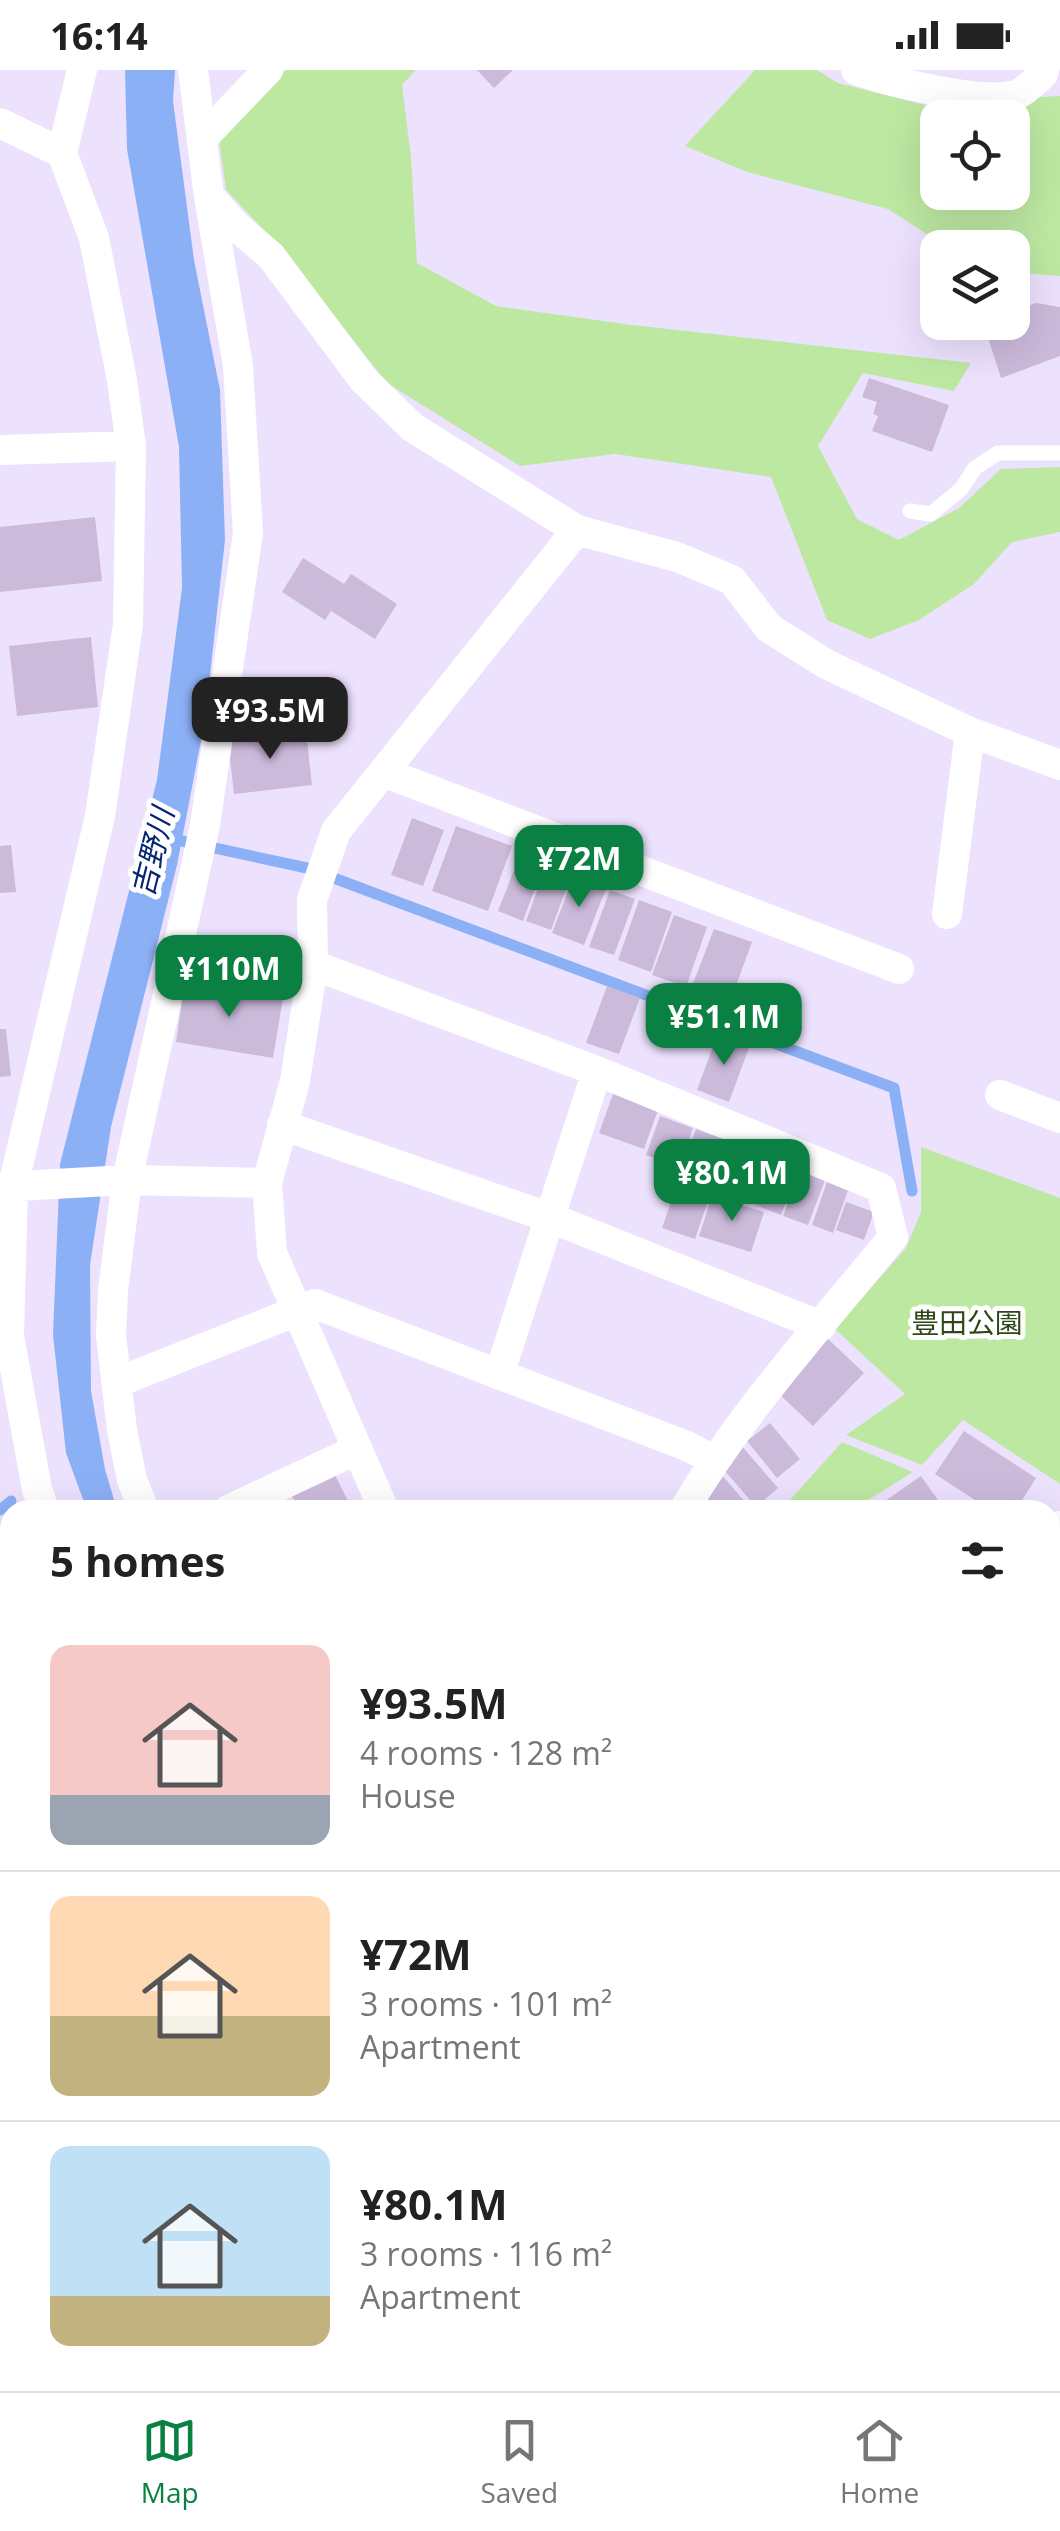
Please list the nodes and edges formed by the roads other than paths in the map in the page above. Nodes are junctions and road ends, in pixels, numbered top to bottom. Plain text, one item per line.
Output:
1 (82, 70) edge
2 (192, 70) edge
3 (268, 70) edge
4 (856, 70) edge
5 (1044, 70) edge
6 (0, 124) edge
7 (204, 138) junction
8 (62, 153) junction
9 (210, 197) junction
10 (131, 446) junction
11 (0, 450) edge
12 (1060, 453) edge
13 (910, 511) dead end
14 (577, 530) junction
15 (970, 732) junction
16 (1060, 765) edge
17 (383, 772) junction
18 (947, 914) dead end
19 (313, 965) junction
20 (900, 968) dead end
21 (597, 1072) junction
22 (1000, 1095) dead end
23 (1060, 1118) edge
24 (282, 1125) junction
25 (118, 1181) junction
26 (267, 1183) junction
27 (17, 1186) edge
28 (551, 1218) junction
29 (295, 1312) junction
30 (821, 1326) junction
31 (499, 1375) junction
32 (118, 1382) junction
33 (356, 1450) junction
34 (714, 1460) junction
35 (40, 1500) edge
36 (140, 1500) edge
37 (249, 1500) edge
38 (385, 1500) edge
39 (690, 1500) edge

1 - 8 street
2 - 7 street
3 - 7 street
4 - 5 street
6 - 8 street
7 - 9 street
8 - 10 street
9 - 14 street
9 - 25 street
10 - 11 street
10 - 27 street
12 - 13 lane
14 - 15 street
14 - 17 street
15 - 16 street
15 - 18 street
17 - 19 street
17 - 20 street
19 - 21 street
19 - 24 street
21 - 28 street
21 - 30 street
22 - 23 street
24 - 26 street
24 - 28 street
25 - 26 street
25 - 27 street
25 - 32 street
26 - 29 street
27 - 35 street
28 - 30 street
28 - 31 street
29 - 31 street
29 - 32 street
29 - 33 street
30 - 34 street
31 - 34 street
32 - 36 street
33 - 37 street
33 - 38 street
34 - 39 street

